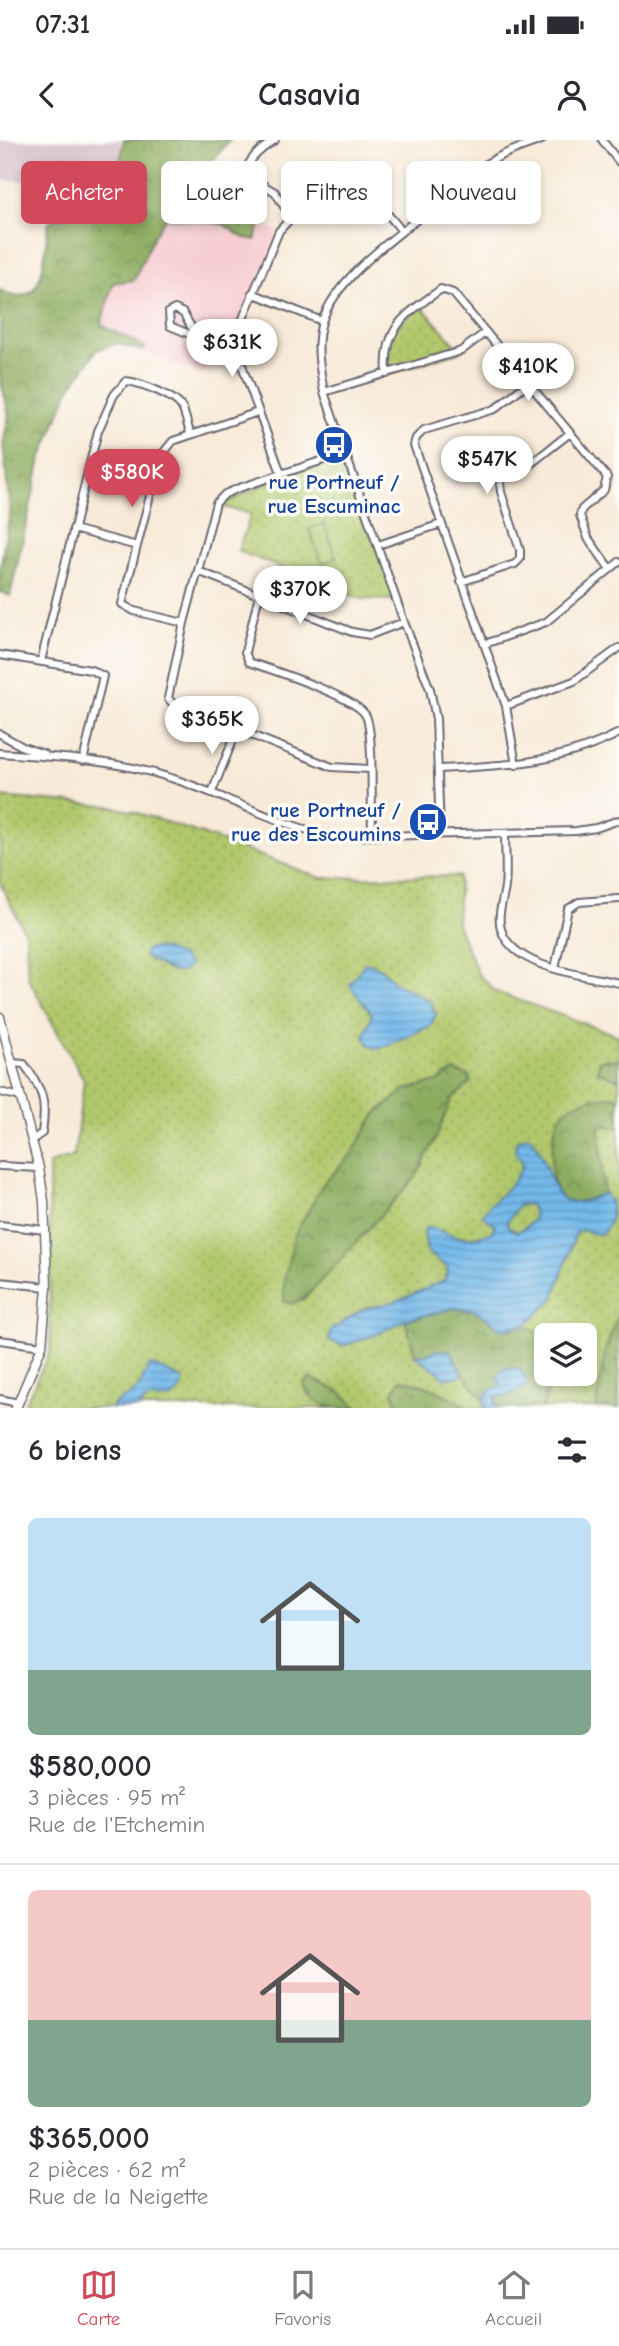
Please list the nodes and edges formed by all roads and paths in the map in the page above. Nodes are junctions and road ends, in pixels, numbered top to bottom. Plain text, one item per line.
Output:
1 (275, 140) edge
2 (542, 140) edge
3 (602, 140) edge
4 (619, 162) edge
5 (281, 202) edge
6 (392, 219) edge
7 (285, 224) edge
8 (402, 231) junction
9 (252, 293) junction
10 (322, 321) junction
11 (486, 331) junction
12 (197, 337) junction
13 (236, 347) junction
14 (387, 374) junction
15 (529, 382) junction
16 (324, 392) junction
17 (258, 412) junction
18 (570, 432) junction
19 (191, 435) junction
20 (345, 453) junction
21 (281, 473) junction
22 (441, 524) junction
23 (74, 530) junction
24 (378, 545) junction
25 (137, 546) junction
26 (619, 562) edge
27 (610, 569) junction
28 (198, 571) junction
29 (461, 582) junction
30 (260, 595) junction
31 (404, 622) junction
32 (184, 623) junction
33 (485, 643) junction
34 (619, 648) edge
35 (0, 655) edge
36 (41, 661) junction
37 (506, 706) junction
38 (237, 730) junction
39 (619, 733) edge
40 (0, 734) edge
41 (0, 752) edge
42 (52, 757) junction
43 (83, 761) junction
44 (516, 765) junction
45 (370, 769) junction
46 (439, 769) junction
47 (212, 792) junction
48 (619, 820) edge
49 (440, 833) junction
50 (505, 833) junction
51 (372, 835) junction
52 (619, 899) edge
53 (555, 968) junction
54 (619, 983) edge
55 (0, 1017) edge
56 (12, 1063) junction
57 (0, 1093) edge
58 (21, 1097) junction
59 (32, 1140) junction
60 (0, 1166) edge
61 (39, 1168) junction
62 (0, 1225) edge
63 (45, 1230) junction
64 (0, 1282) edge
65 (47, 1287) junction
66 (0, 1340) edge
67 (42, 1346) junction
68 (0, 1399) edge
69 (17, 1406) edge

1 - 5 street
2 - 8 street
3 - 4 street
6 - 8 street
7 - 9 street
8 - 10 street
9 - 10 street
9 - 13 street
10 - 16 street
11 - 14 street
11 - 14 street
11 - 15 street
12 - 12 street
12 - 13 street
13 - 17 street
14 - 16 street
15 - 18 street
15 - 22 street
16 - 20 street
17 - 19 street
17 - 21 street
18 - 27 street
18 - 29 street
19 - 23 street
19 - 25 street
20 - 21 street
20 - 24 street
21 - 28 street
22 - 24 street
22 - 29 street
23 - 25 street
23 - 36 street
24 - 31 street
25 - 32 street
26 - 27 street
27 - 33 street
28 - 30 street
28 - 32 street
29 - 33 street
30 - 31 street
30 - 45 street
31 - 46 street
32 - 38 street
33 - 37 street
34 - 37 street
35 - 36 street
36 - 43 street
37 - 44 street
38 - 45 street
38 - 47 street
39 - 44 street
40 - 42 street
41 - 42 street
42 - 43 street
43 - 47 street
44 - 46 street
45 - 51 street
46 - 49 street
47 - 51 street
48 - 50 street
49 - 50 street
49 - 51 street
50 - 53 street
52 - 53 street
53 - 54 street
55 - 56 street
56 - 58 street
56 - 59 street
57 - 58 street
58 - 59 street
59 - 61 street
60 - 61 street
61 - 63 street
62 - 63 street
63 - 65 street
64 - 65 street
65 - 67 street
66 - 67 street
67 - 69 street
68 - 69 street

